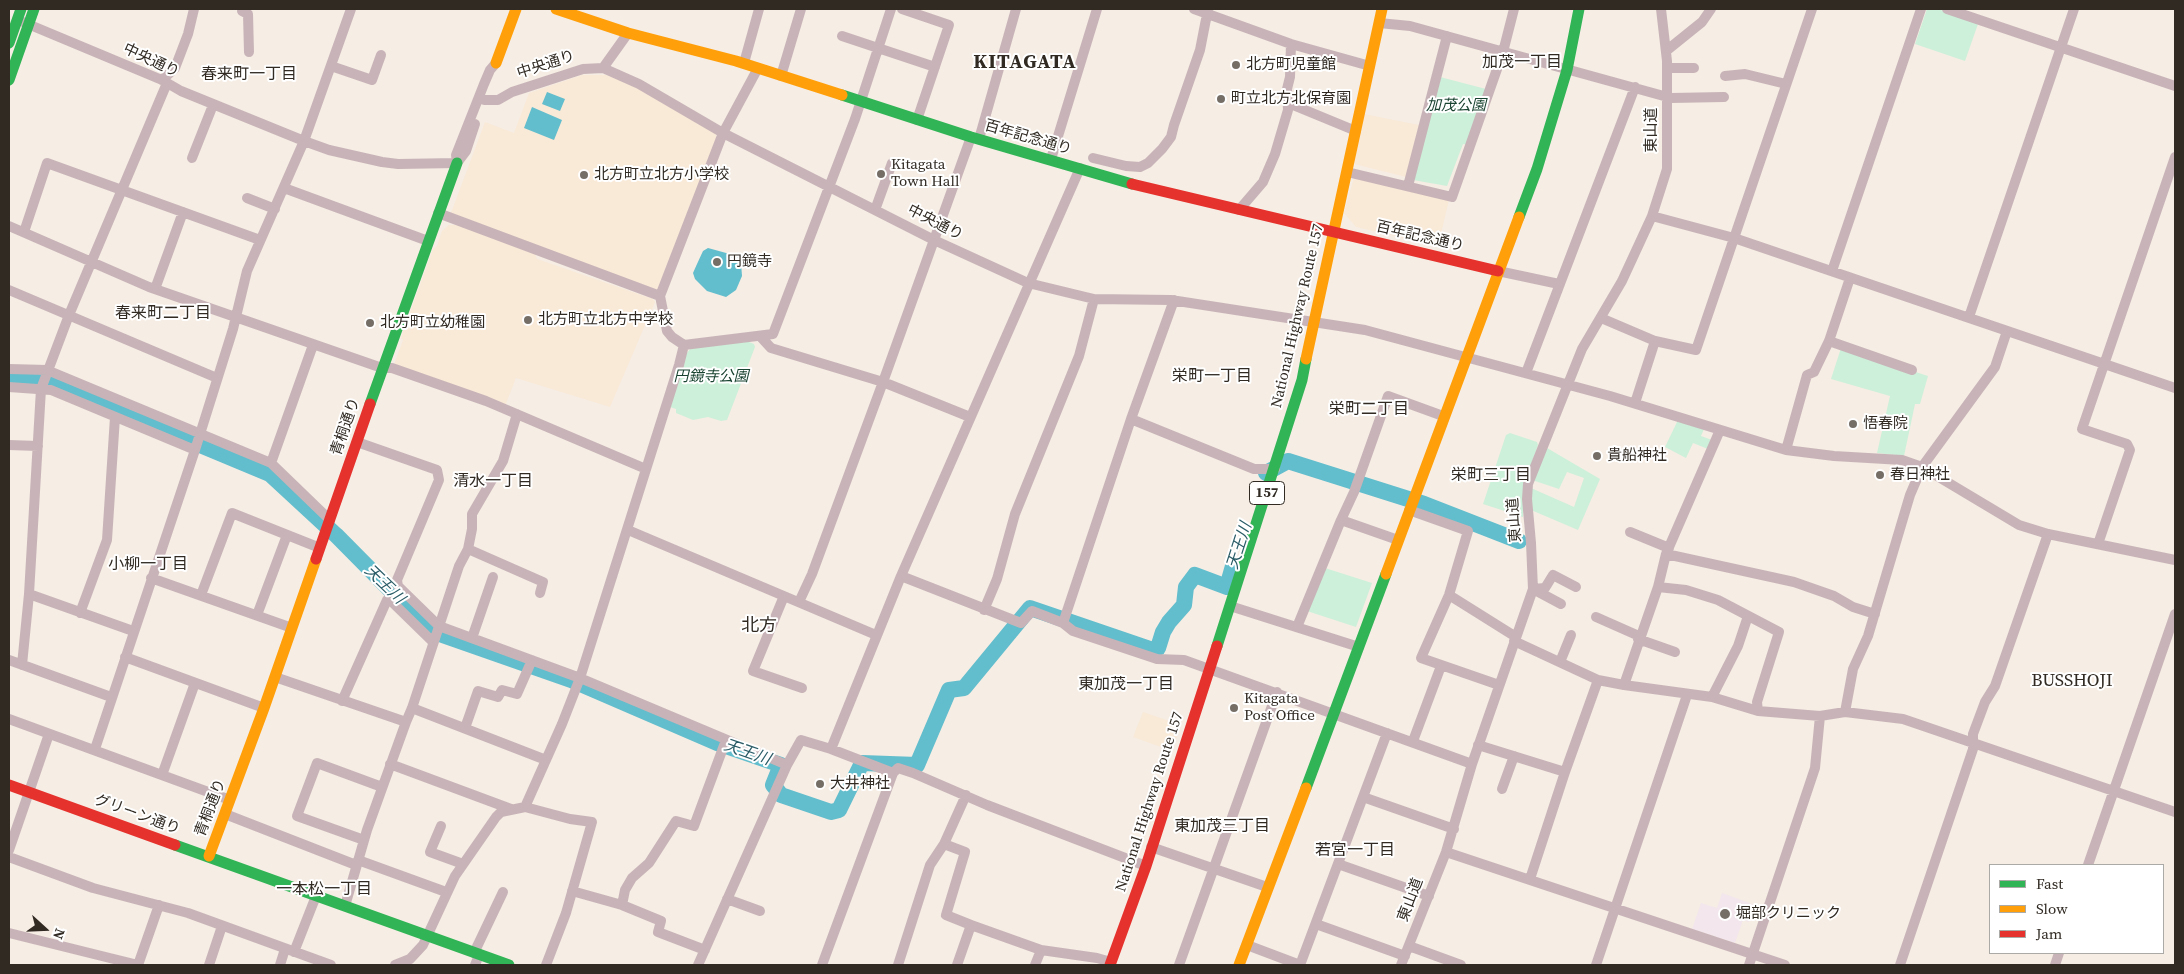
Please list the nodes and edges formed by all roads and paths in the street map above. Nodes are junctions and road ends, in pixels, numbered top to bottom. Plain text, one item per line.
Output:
1 (21, 9) edge
2 (34, 9) edge
3 (194, 9) edge
4 (243, 9) edge
5 (351, 9) edge
6 (516, 9) edge
7 (556, 9) edge
8 (759, 9) edge
9 (801, 9) edge
10 (891, 9) edge
11 (902, 9) edge
12 (1016, 9) edge
13 (1098, 9) edge
14 (1194, 9) edge
15 (1382, 9) edge
16 (1514, 9) edge
17 (1579, 9) edge
18 (1662, 9) edge
19 (1711, 9) edge
20 (1812, 9) edge
21 (1920, 9) edge
22 (1947, 9) edge
23 (2074, 9) edge
24 (1208, 11) edge
25 (13, 19) edge
26 (1379, 23) junction
27 (28, 24) junction
28 (628, 33) junction
29 (842, 36) dead end
30 (1447, 36) junction
31 (9, 43) edge
32 (1291, 44) junction
33 (878, 48) junction
34 (2061, 48) junction
35 (1666, 51) junction
36 (249, 52) dead end
37 (1503, 52) junction
38 (381, 55) dead end
39 (496, 63) junction
40 (744, 63) junction
41 (331, 66) junction
42 (1370, 66) junction
43 (935, 67) junction
44 (603, 68) junction
45 (758, 68) junction
46 (1667, 68) junction
47 (1694, 68) dead end
48 (1568, 70) junction
49 (781, 76) junction
50 (1725, 76) dead end
51 (9, 80) edge
52 (165, 81) junction
53 (1786, 84) junction
54 (2175, 86) edge
55 (1635, 87) junction
56 (1666, 95) junction
57 (1724, 97) dead end
58 (484, 100) junction
59 (860, 102) junction
60 (1288, 103) junction
61 (214, 105) junction
62 (917, 120) junction
63 (1356, 131) junction
64 (723, 132) junction
65 (975, 138) junction
66 (304, 141) junction
67 (2175, 157) edge
68 (192, 158) dead end
69 (1093, 158) dead end
70 (1051, 159) junction
71 (457, 163) junction
72 (892, 163) dead end
73 (1080, 168) junction
74 (1347, 172) junction
75 (829, 186) junction
76 (1408, 186) junction
77 (284, 188) junction
78 (122, 190) junction
79 (247, 198) dead end
80 (275, 209) junction
81 (875, 210) junction
82 (1239, 210) junction
83 (183, 212) junction
84 (438, 213) junction
85 (1652, 216) junction
86 (9, 226) edge
87 (24, 232) junction
88 (1333, 232) junction
89 (1734, 238) junction
90 (260, 240) junction
91 (934, 240) junction
92 (428, 241) junction
93 (92, 261) junction
94 (1498, 271) junction
95 (1832, 271) junction
96 (1850, 278) junction
97 (1028, 283) junction
98 (1559, 284) junction
99 (155, 289) junction
100 (9, 290) edge
101 (660, 296) junction
102 (1094, 300) junction
103 (1174, 300) junction
104 (69, 315) junction
105 (1969, 317) junction
106 (235, 318) junction
107 (1601, 318) junction
108 (1316, 321) junction
109 (2008, 331) junction
110 (760, 336) junction
111 (1655, 341) junction
112 (1829, 341) junction
113 (313, 344) junction
114 (684, 345) junction
115 (1466, 357) junction
116 (2105, 364) junction
117 (382, 368) junction
118 (9, 369) edge
119 (47, 370) junction
120 (1912, 370) dead end
121 (1526, 373) junction
122 (217, 378) junction
123 (883, 382) junction
124 (1567, 384) junction
125 (9, 387) edge
126 (2175, 388) edge
127 (42, 389) junction
128 (1635, 403) junction
129 (517, 414) junction
130 (1443, 416) junction
131 (115, 417) junction
132 (970, 417) junction
133 (1131, 418) junction
134 (1720, 430) junction
135 (200, 433) junction
136 (357, 442) junction
137 (9, 444) edge
138 (38, 446) junction
139 (195, 450) junction
140 (1786, 450) junction
141 (272, 463) junction
142 (1922, 467) junction
143 (646, 469) junction
144 (1274, 469) junction
145 (1409, 510) junction
146 (330, 520) junction
147 (1341, 520) junction
148 (628, 530) junction
149 (1630, 532) dead end
150 (2048, 534) junction
151 (287, 535) junction
152 (1398, 540) junction
153 (2098, 544) junction
154 (320, 548) junction
155 (468, 549) junction
156 (1667, 551) junction
157 (2175, 560) edge
158 (901, 576) junction
159 (493, 577) dead end
160 (151, 578) junction
161 (1576, 587) dead end
162 (1658, 587) junction
163 (1533, 589) junction
164 (540, 592) dead end
165 (29, 594) junction
166 (1449, 595) junction
167 (201, 596) junction
168 (784, 596) junction
169 (799, 602) junction
170 (1562, 604) dead end
171 (1230, 606) junction
172 (984, 610) junction
173 (80, 613) junction
174 (1874, 614) junction
175 (2175, 614) edge
176 (257, 615) junction
177 (1748, 616) junction
178 (1596, 617) dead end
179 (1063, 622) junction
180 (439, 626) junction
181 (1297, 627) junction
182 (292, 628) junction
183 (133, 631) junction
184 (876, 635) junction
185 (1571, 635) dead end
186 (472, 638) junction
187 (1639, 638) junction
188 (1515, 639) junction
189 (434, 642) junction
190 (1359, 647) junction
191 (1675, 652) dead end
192 (125, 657) junction
193 (9, 660) edge
194 (532, 660) junction
195 (1560, 662) junction
196 (22, 665) junction
197 (1441, 666) junction
198 (1209, 668) junction
199 (275, 677) junction
200 (580, 678) junction
201 (1598, 680) junction
202 (196, 682) junction
203 (1499, 685) junction
204 (1624, 686) junction
205 (802, 688) dead end
206 (1277, 692) junction
207 (1687, 695) junction
208 (111, 697) junction
209 (1712, 697) junction
210 (342, 701) junction
211 (264, 708) junction
212 (412, 708) junction
213 (1758, 711) junction
214 (1846, 712) junction
215 (1335, 714) junction
216 (1820, 716) junction
217 (9, 719) edge
218 (406, 722) junction
219 (465, 728) junction
220 (1387, 733) junction
221 (50, 734) junction
222 (726, 740) junction
223 (1413, 741) junction
224 (1973, 743) junction
225 (1478, 745) junction
226 (95, 749) junction
227 (831, 749) junction
228 (1514, 756) junction
229 (546, 760) junction
230 (390, 764) junction
231 (1472, 764) junction
232 (787, 765) junction
233 (1565, 772) junction
234 (893, 773) junction
235 (162, 774) junction
236 (9, 785) edge
237 (382, 787) junction
238 (1502, 789) dead end
239 (2113, 790) junction
240 (29, 792) junction
241 (966, 795) junction
242 (1364, 796) junction
243 (230, 800) junction
244 (525, 807) junction
245 (513, 810) junction
246 (2175, 812) edge
247 (225, 814) junction
248 (440, 826) dead end
249 (1454, 829) junction
250 (364, 840) junction
251 (944, 844) junction
252 (1151, 846) junction
253 (9, 850) edge
254 (1446, 852) junction
255 (209, 856) junction
256 (9, 857) edge
257 (357, 863) junction
258 (463, 864) junction
259 (1338, 864) junction
260 (2088, 864) edge
261 (1146, 866) junction
262 (1214, 869) junction
263 (1530, 880) junction
264 (1267, 887) junction
265 (572, 891) junction
266 (446, 892) junction
267 (503, 892) dead end
268 (316, 896) junction
269 (1429, 896) junction
270 (727, 899) junction
271 (622, 905) junction
272 (159, 906) junction
273 (345, 906) junction
274 (1615, 909) junction
275 (760, 911) dead end
276 (1316, 924) junction
277 (971, 925) junction
278 (222, 926) junction
279 (9, 933) edge
280 (428, 936) junction
281 (1247, 945) junction
282 (1409, 946) junction
283 (704, 950) junction
284 (1041, 950) junction
285 (290, 951) junction
286 (1752, 954) junction
287 (476, 958) edge
288 (1403, 961) edge
289 (413, 962) edge
290 (1284, 962) edge
291 (1111, 964) edge
292 (138, 965) edge
293 (208, 965) edge
294 (280, 965) edge
295 (332, 965) edge
296 (395, 965) edge
297 (509, 965) edge
298 (546, 965) edge
299 (698, 965) edge
300 (822, 965) edge
301 (898, 965) edge
302 (957, 965) edge
303 (1036, 965) edge
304 (1179, 965) edge
305 (1239, 965) edge
306 (1300, 965) edge
307 (1460, 965) edge
308 (1596, 965) edge
309 (1748, 965) edge
310 (1785, 965) edge
311 (1900, 965) edge

1 - 25 main road
2 - 27 main road
3 - 52 street
4 - 36 street
5 - 41 street
6 - 39 main road, 青桐通り
7 - 28 main road, 百年記念通り
8 - 40 street
9 - 49 street
10 - 33 street
11 - 43 street
12 - 65 street
13 - 70 street
14 - 24 street
15 - 26 main road, National Highway Route 157 / 157
16 - 37 street
17 - 48 main road
18 - 35 street, 東山道
19 - 35 street
20 - 53 street
21 - 95 street
22 - 34 street
23 - 34 street
24 - 32 street
24 - 69 street
25 - 27 street, 中央通り
25 - 31 main road
26 - 30 street
26 - 42 main road, National Highway Route 157 / 157
27 - 51 main road
27 - 52 street, 中央通り
28 - 40 main road, 百年記念通り
28 - 44 street
29 - 33 street
30 - 37 street
30 - 76 street
32 - 42 street
32 - 60 street
33 - 43 street
33 - 59 street
34 - 54 street
34 - 105 street
35 - 46 street, 東山道
37 - 48 street
37 - 76 street
38 - 41 street
39 - 58 street, 青桐通り
39 - 71 street
40 - 45 main road, 百年記念通り
41 - 66 street
42 - 63 main road, National Highway Route 157 / 157
43 - 62 street
44 - 58 street, 中央通り
44 - 64 street, 中央通り
45 - 49 main road, 百年記念通り
45 - 64 street
46 - 47 street
46 - 56 street, 東山道
48 - 55 street
48 - 94 main road
49 - 59 main road, 百年記念通り
50 - 53 street
52 - 61 street, 中央通り
52 - 78 street
53 - 89 street
55 - 56 street
55 - 98 street
56 - 57 street
56 - 85 street, 東山道
58 - 71 street, 青桐通り
59 - 62 main road, 百年記念通り
59 - 75 street
60 - 63 street
60 - 82 street
61 - 66 street, 中央通り
61 - 68 street
62 - 65 main road, 百年記念通り
63 - 74 main road, National Highway Route 157 / 157
64 - 75 street, 中央通り
64 - 101 street
65 - 70 main road, 百年記念通り
65 - 91 street
66 - 71 street, 中央通り
66 - 77 street
67 - 116 street
70 - 73 main road, 百年記念通り
71 - 84 main road, 青桐通り
72 - 81 street
73 - 82 main road, 百年記念通り
73 - 97 street
74 - 76 street
74 - 88 main road, National Highway Route 157 / 157
75 - 81 street, 中央通り
75 - 110 street
77 - 80 street
77 - 92 street
78 - 83 street
78 - 87 street
78 - 93 street
79 - 80 street
80 - 90 street
81 - 91 street, 中央通り
82 - 88 main road, 百年記念通り
83 - 90 street
83 - 99 street
84 - 92 main road, 青桐通り
84 - 101 street
85 - 89 street
85 - 107 street, 東山道
86 - 87 street
87 - 93 street
88 - 94 main road, 百年記念通り
88 - 108 main road, National Highway Route 157 / 157
89 - 95 street
89 - 111 street
90 - 106 street
91 - 97 street, 中央通り
91 - 123 street
92 - 117 main road, 青桐通り
93 - 99 street
93 - 104 street
94 - 98 street
94 - 115 main road
95 - 96 street
96 - 105 street
96 - 112 street
97 - 102 street, 中央通り
97 - 132 street
98 - 121 street
99 - 106 street
100 - 104 street
101 - 114 street
102 - 103 street, 中央通り
102 - 172 street
103 - 108 street, 中央通り
103 - 133 street
104 - 119 street
104 - 122 street
105 - 109 street
106 - 113 street
106 - 122 street
107 - 111 street
107 - 124 street, 東山道
108 - 115 street, 中央通り
108 - 144 main road, National Highway Route 157 / 157
109 - 116 street
109 - 142 street
110 - 114 street
110 - 123 street
111 - 128 street
112 - 120 street
112 - 140 street
113 - 117 street
113 - 141 street
114 - 143 street
115 - 121 street, 中央通り
115 - 130 main road
116 - 126 street
116 - 153 street
117 - 129 street
117 - 136 main road, 青桐通り
118 - 119 street
119 - 127 street
119 - 135 street
121 - 124 street, 中央通り
122 - 135 street
123 - 132 street
123 - 169 street
124 - 128 street, 中央通り
124 - 163 street, 東山道
125 - 127 street
127 - 131 street
127 - 138 street
128 - 134 street, 中央通り
129 - 143 street
129 - 155 street
130 - 145 main road
130 - 147 street
131 - 139 street
131 - 173 street
132 - 158 street
133 - 144 street
133 - 179 street
134 - 140 street, 中央通り
134 - 156 street
135 - 139 street
135 - 141 street
136 - 146 main road, 青桐通り
136 - 180 street
137 - 138 street
138 - 165 street
139 - 160 street
140 - 142 street, 中央通り
141 - 146 street
142 - 150 street, 中央通り
142 - 174 street
143 - 148 street
144 - 171 main road, National Highway Route 157 / 157
145 - 152 main road
145 - 166 street
146 - 154 main road, 青桐通り
147 - 152 street
147 - 181 street
148 - 168 street
148 - 200 street
149 - 156 street
150 - 153 street, 中央通り
150 - 224 street
151 - 154 street
151 - 167 street
151 - 176 street
152 - 190 main road
153 - 157 street, 中央通り
154 - 182 main road, 青桐通り
155 - 164 street
155 - 180 street
156 - 162 street
156 - 174 street
158 - 172 street
158 - 184 street
159 - 186 street
160 - 167 street
160 - 183 street
161 - 163 street
162 - 177 street
162 - 187 street
163 - 170 street
163 - 188 street, 東山道
165 - 173 street
165 - 196 street
166 - 188 street
166 - 197 street
167 - 176 street
168 - 169 street
168 - 205 street
169 - 184 street
171 - 181 street
171 - 198 main road, National Highway Route 157 / 157
172 - 179 street
173 - 183 street
174 - 214 street
175 - 239 street
176 - 182 street
177 - 209 street
177 - 213 street
178 - 187 street
179 - 198 street
180 - 186 street
180 - 189 street
181 - 190 street
182 - 199 main road, 青桐通り
183 - 192 street
184 - 227 street
185 - 195 street
186 - 194 street
187 - 191 street
187 - 204 street
188 - 195 street
188 - 203 street, 東山道
189 - 210 street
189 - 212 street
190 - 215 main road
192 - 202 street
192 - 208 street
193 - 196 street
194 - 200 street
194 - 219 street
195 - 201 street
196 - 208 street
197 - 203 street
197 - 223 street
198 - 206 street
198 - 252 main road, National Highway Route 157 / 157
199 - 210 street
199 - 211 main road, 青桐通り
200 - 222 street
200 - 229 street
201 - 204 street
201 - 233 street
202 - 211 street
202 - 235 street
203 - 225 street, 東山道
204 - 207 street
206 - 215 street
206 - 262 street
207 - 209 street
207 - 274 street
208 - 226 street
209 - 213 street
210 - 218 street
211 - 243 main road, 青桐通り
212 - 218 street
212 - 219 street
213 - 216 street
214 - 216 street
214 - 224 street
215 - 220 street
215 - 264 main road
216 - 286 street
217 - 221 street
218 - 230 street
219 - 229 street
220 - 223 street
220 - 242 street
221 - 226 street
221 - 240 street
222 - 232 street
222 - 271 street
223 - 231 street
224 - 239 street
224 - 311 street
225 - 228 street
225 - 231 street, 東山道
226 - 235 street
227 - 232 street
227 - 234 street
228 - 233 street
228 - 238 street
229 - 244 street
230 - 237 street
230 - 245 street
231 - 249 street, 東山道
232 - 270 street
233 - 263 street
234 - 241 street
234 - 300 street
235 - 243 street
236 - 240 main road, グリーン通り
237 - 250 street
237 - 250 street
239 - 246 street
239 - 260 street
240 - 253 street
240 - 255 main road, グリーン通り
241 - 251 street
241 - 261 street
242 - 249 street
242 - 259 street
243 - 247 main road, 青桐通り
244 - 245 street
244 - 265 street
245 - 258 street
247 - 255 main road, 青桐通り
247 - 257 street
248 - 258 street
249 - 254 street, 東山道
250 - 257 street
251 - 277 street
251 - 301 street
252 - 261 main road, National Highway Route 157 / 157
252 - 262 street
254 - 263 street
254 - 269 street, 東山道
255 - 268 main road, グリーン通り
256 - 272 street
257 - 266 street
257 - 273 street
258 - 266 street
259 - 269 street
259 - 276 street
261 - 291 main road, National Highway Route 157 / 157
262 - 264 street
262 - 304 street
263 - 274 street
264 - 281 main road
265 - 271 street
265 - 298 street
266 - 280 street
267 - 287 street
268 - 273 main road, グリーン通り
268 - 285 street
269 - 282 street, 東山道
270 - 275 street
270 - 283 street
271 - 283 street
272 - 278 street
272 - 292 street
273 - 280 main road, グリーン通り
274 - 286 street
274 - 308 street
276 - 288 street
276 - 306 street
277 - 284 street
277 - 302 street
278 - 285 street
278 - 293 street
279 - 292 street
280 - 287 main road, グリーン通り
280 - 289 street
281 - 290 street
281 - 305 main road
282 - 288 street, 東山道
282 - 307 street
283 - 299 street
284 - 291 street
284 - 303 street
285 - 294 street
285 - 295 street
286 - 309 street
286 - 310 street
287 - 297 main road, グリーン通り
289 - 296 street
290 - 306 street

